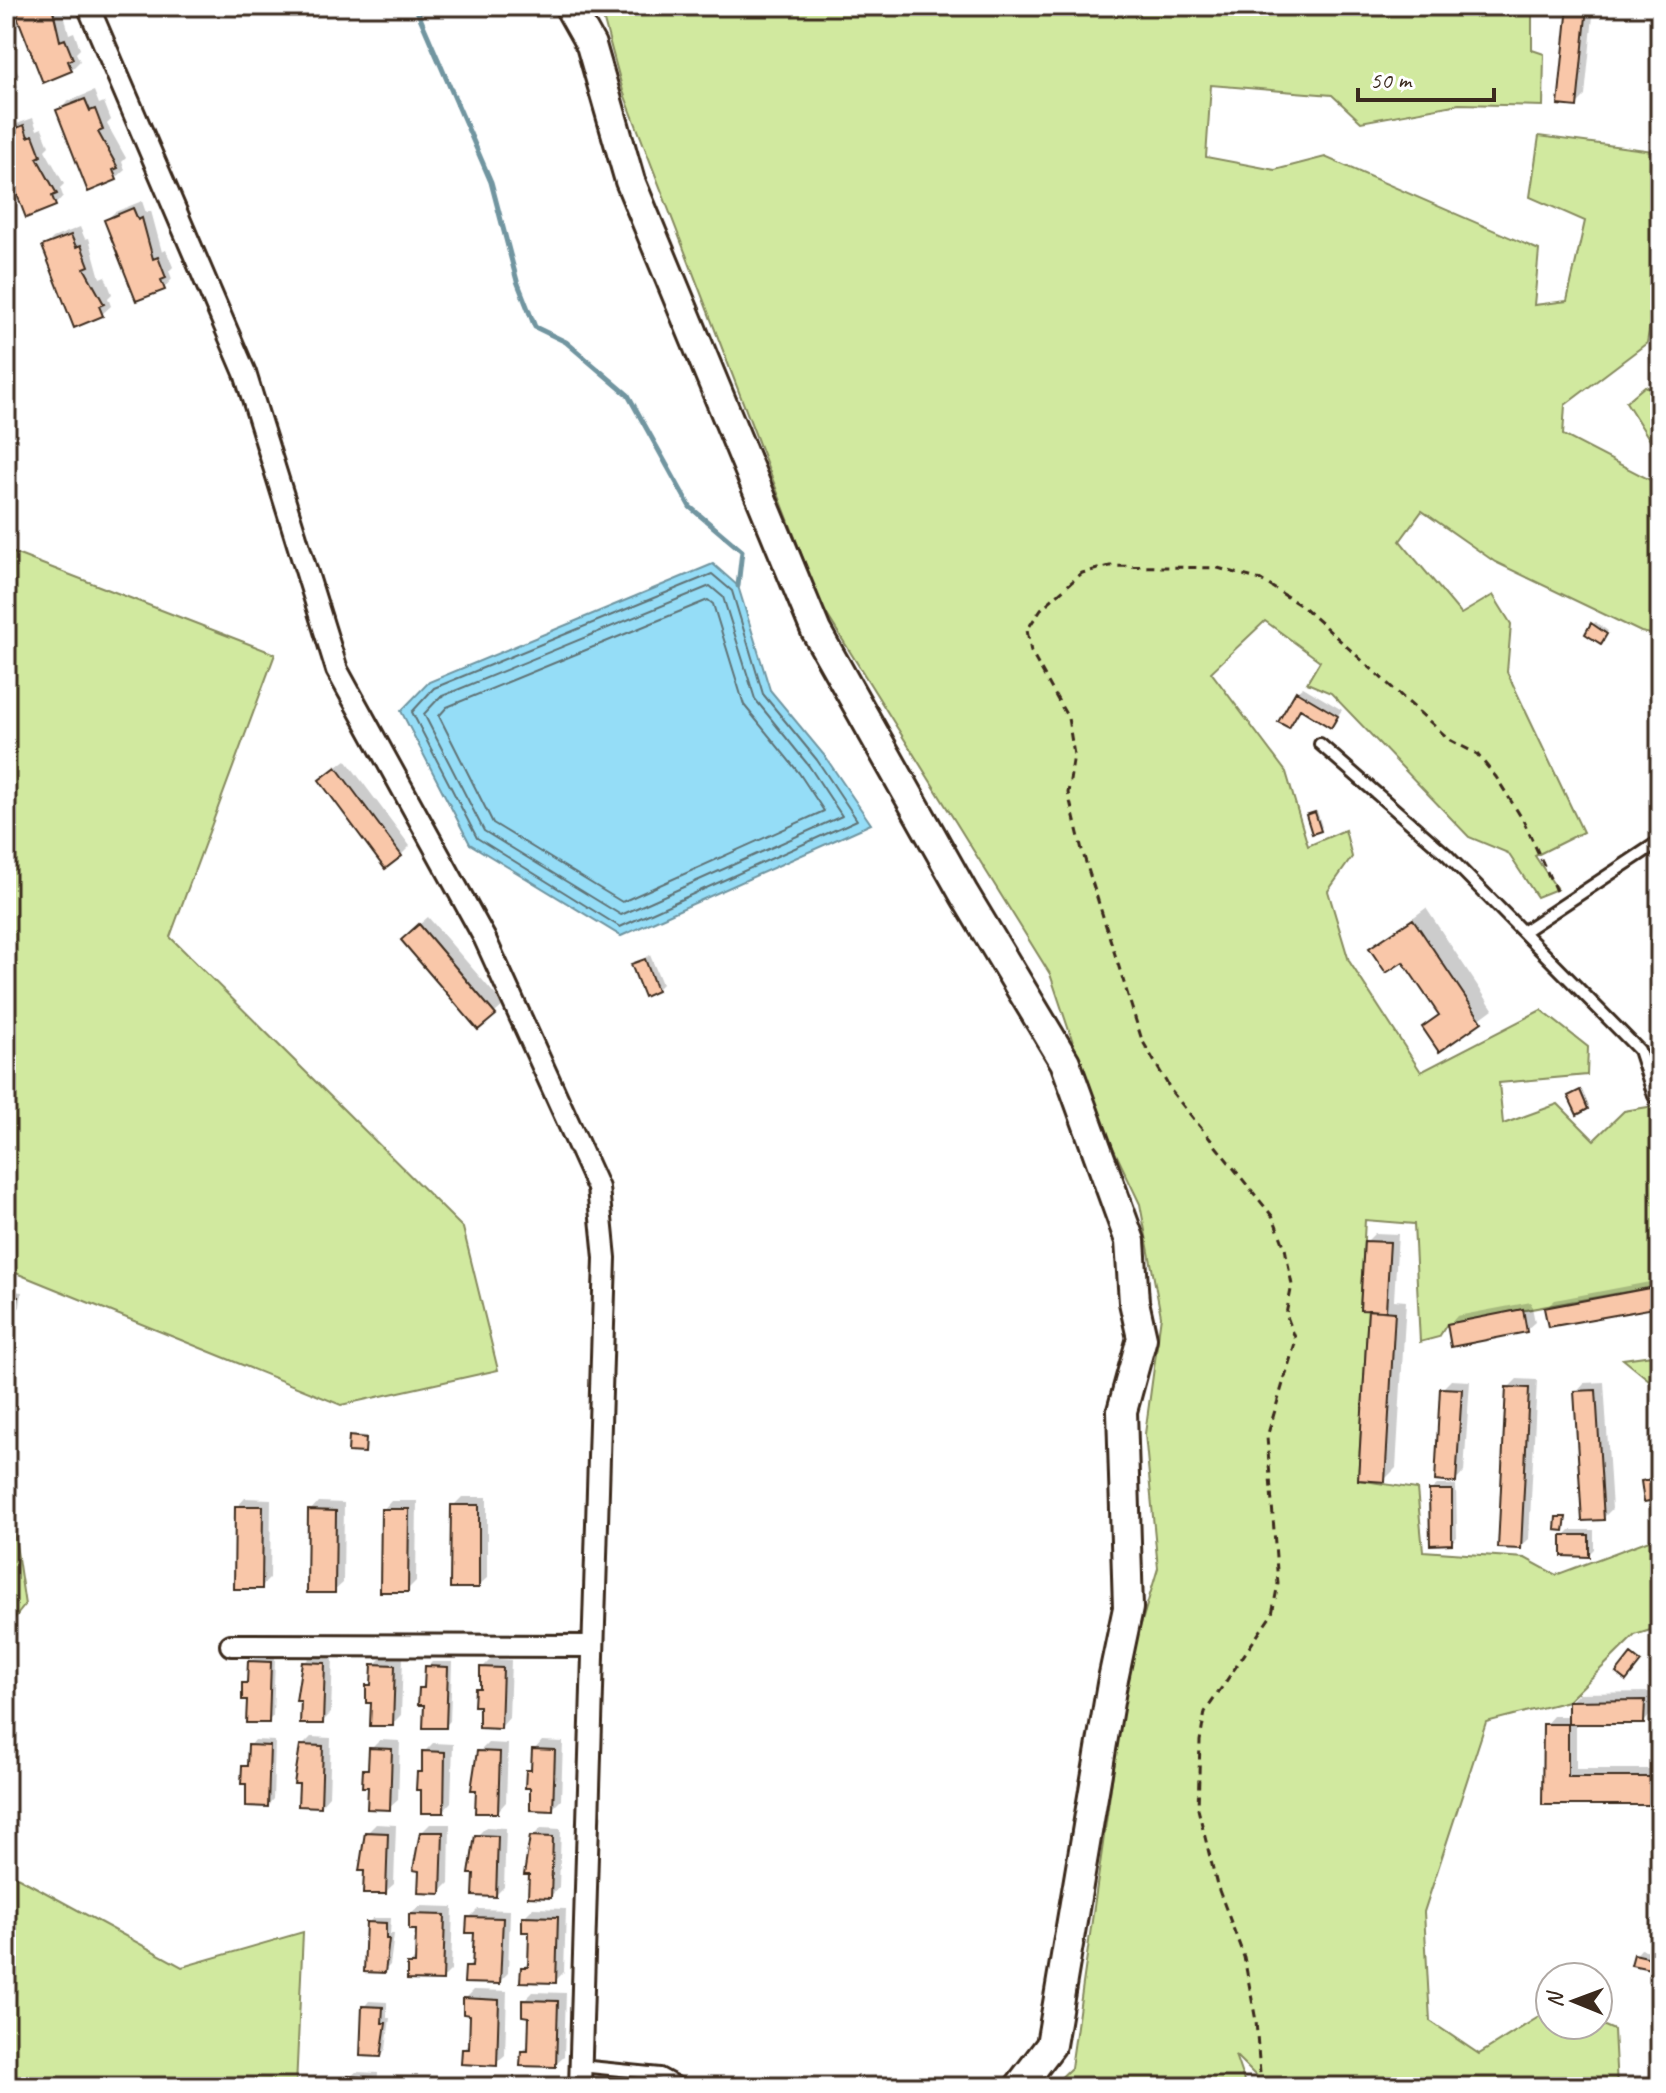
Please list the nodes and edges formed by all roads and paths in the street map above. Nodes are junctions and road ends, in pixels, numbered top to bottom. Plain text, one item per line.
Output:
1 (88, 6) edge
2 (569, 6) edge
3 (1320, 744) dead end
4 (1660, 841) edge
5 (1562, 906) junction
6 (1524, 931) junction
7 (1654, 1096) dead end
8 (231, 1645) dead end
9 (593, 1646) junction
10 (580, 2077) edge
11 (684, 2087) edge
12 (1019, 2087) edge
13 (1261, 2087) edge

1 - 9 street
2 - 12 street
3 - 6 lane
4 - 5 lane
5 - 6 lane
5 - 13 path
6 - 7 lane
8 - 9 street
9 - 10 street
10 - 11 lane

